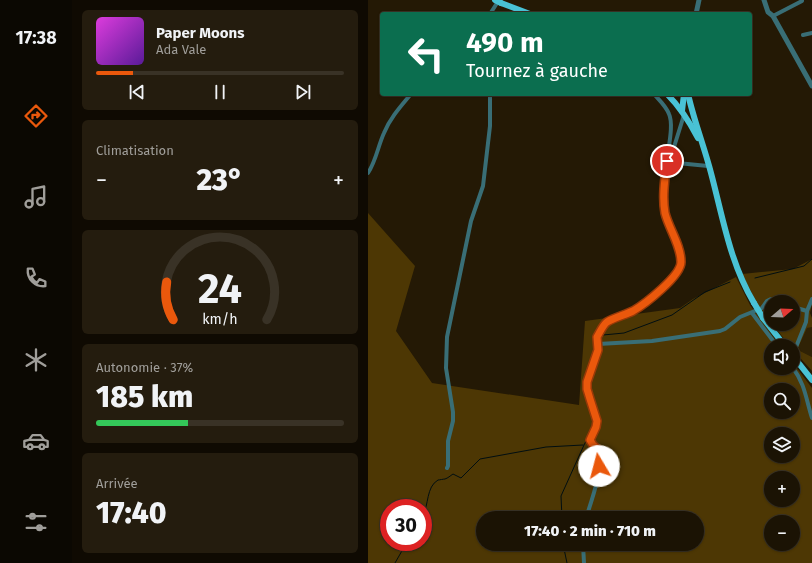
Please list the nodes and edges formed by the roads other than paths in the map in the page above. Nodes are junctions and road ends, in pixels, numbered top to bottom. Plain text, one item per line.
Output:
1 (699, 0) edge
2 (764, 0) edge
3 (802, 0) edge
4 (498, 1) edge
5 (491, 12) edge
6 (525, 12) edge
7 (696, 12) edge
8 (773, 16) junction
9 (812, 33) edge
10 (803, 35) dead end
11 (812, 86) edge
12 (409, 96) edge
13 (490, 96) edge
14 (656, 96) edge
15 (669, 96) edge
16 (684, 96) edge
17 (689, 96) edge
18 (683, 113) junction
19 (667, 162) junction
20 (708, 166) junction
21 (368, 173) edge
22 (711, 173) junction
23 (812, 299) edge
24 (764, 306) edge
25 (800, 308) edge
26 (807, 311) junction
27 (752, 313) junction
28 (773, 339) edge
29 (780, 339) edge
30 (799, 339) edge
31 (598, 344) junction
32 (800, 365) edge
33 (798, 375) edge
34 (812, 380) edge
35 (812, 418) edge
36 (447, 468) dead end
37 (588, 511) edge
38 (583, 551) edge
39 (584, 563) edge

1 - 7 street
2 - 8 street
3 - 8 street
4 - 5 street
4 - 6 main road
8 - 11 street
9 - 10 street
12 - 21 street
13 - 36 street
14 - 19 street
15 - 18 main road
16 - 18 main road
17 - 22 main road
18 - 19 street
18 - 20 main road
19 - 20 street
19 - 31 street
20 - 22 main road
22 - 29 main road, bridge
23 - 26 street
24 - 27 street
25 - 26 street
26 - 30 street
27 - 28 street
27 - 31 street
31 - 37 street
32 - 34 main road
33 - 35 street
38 - 39 street

